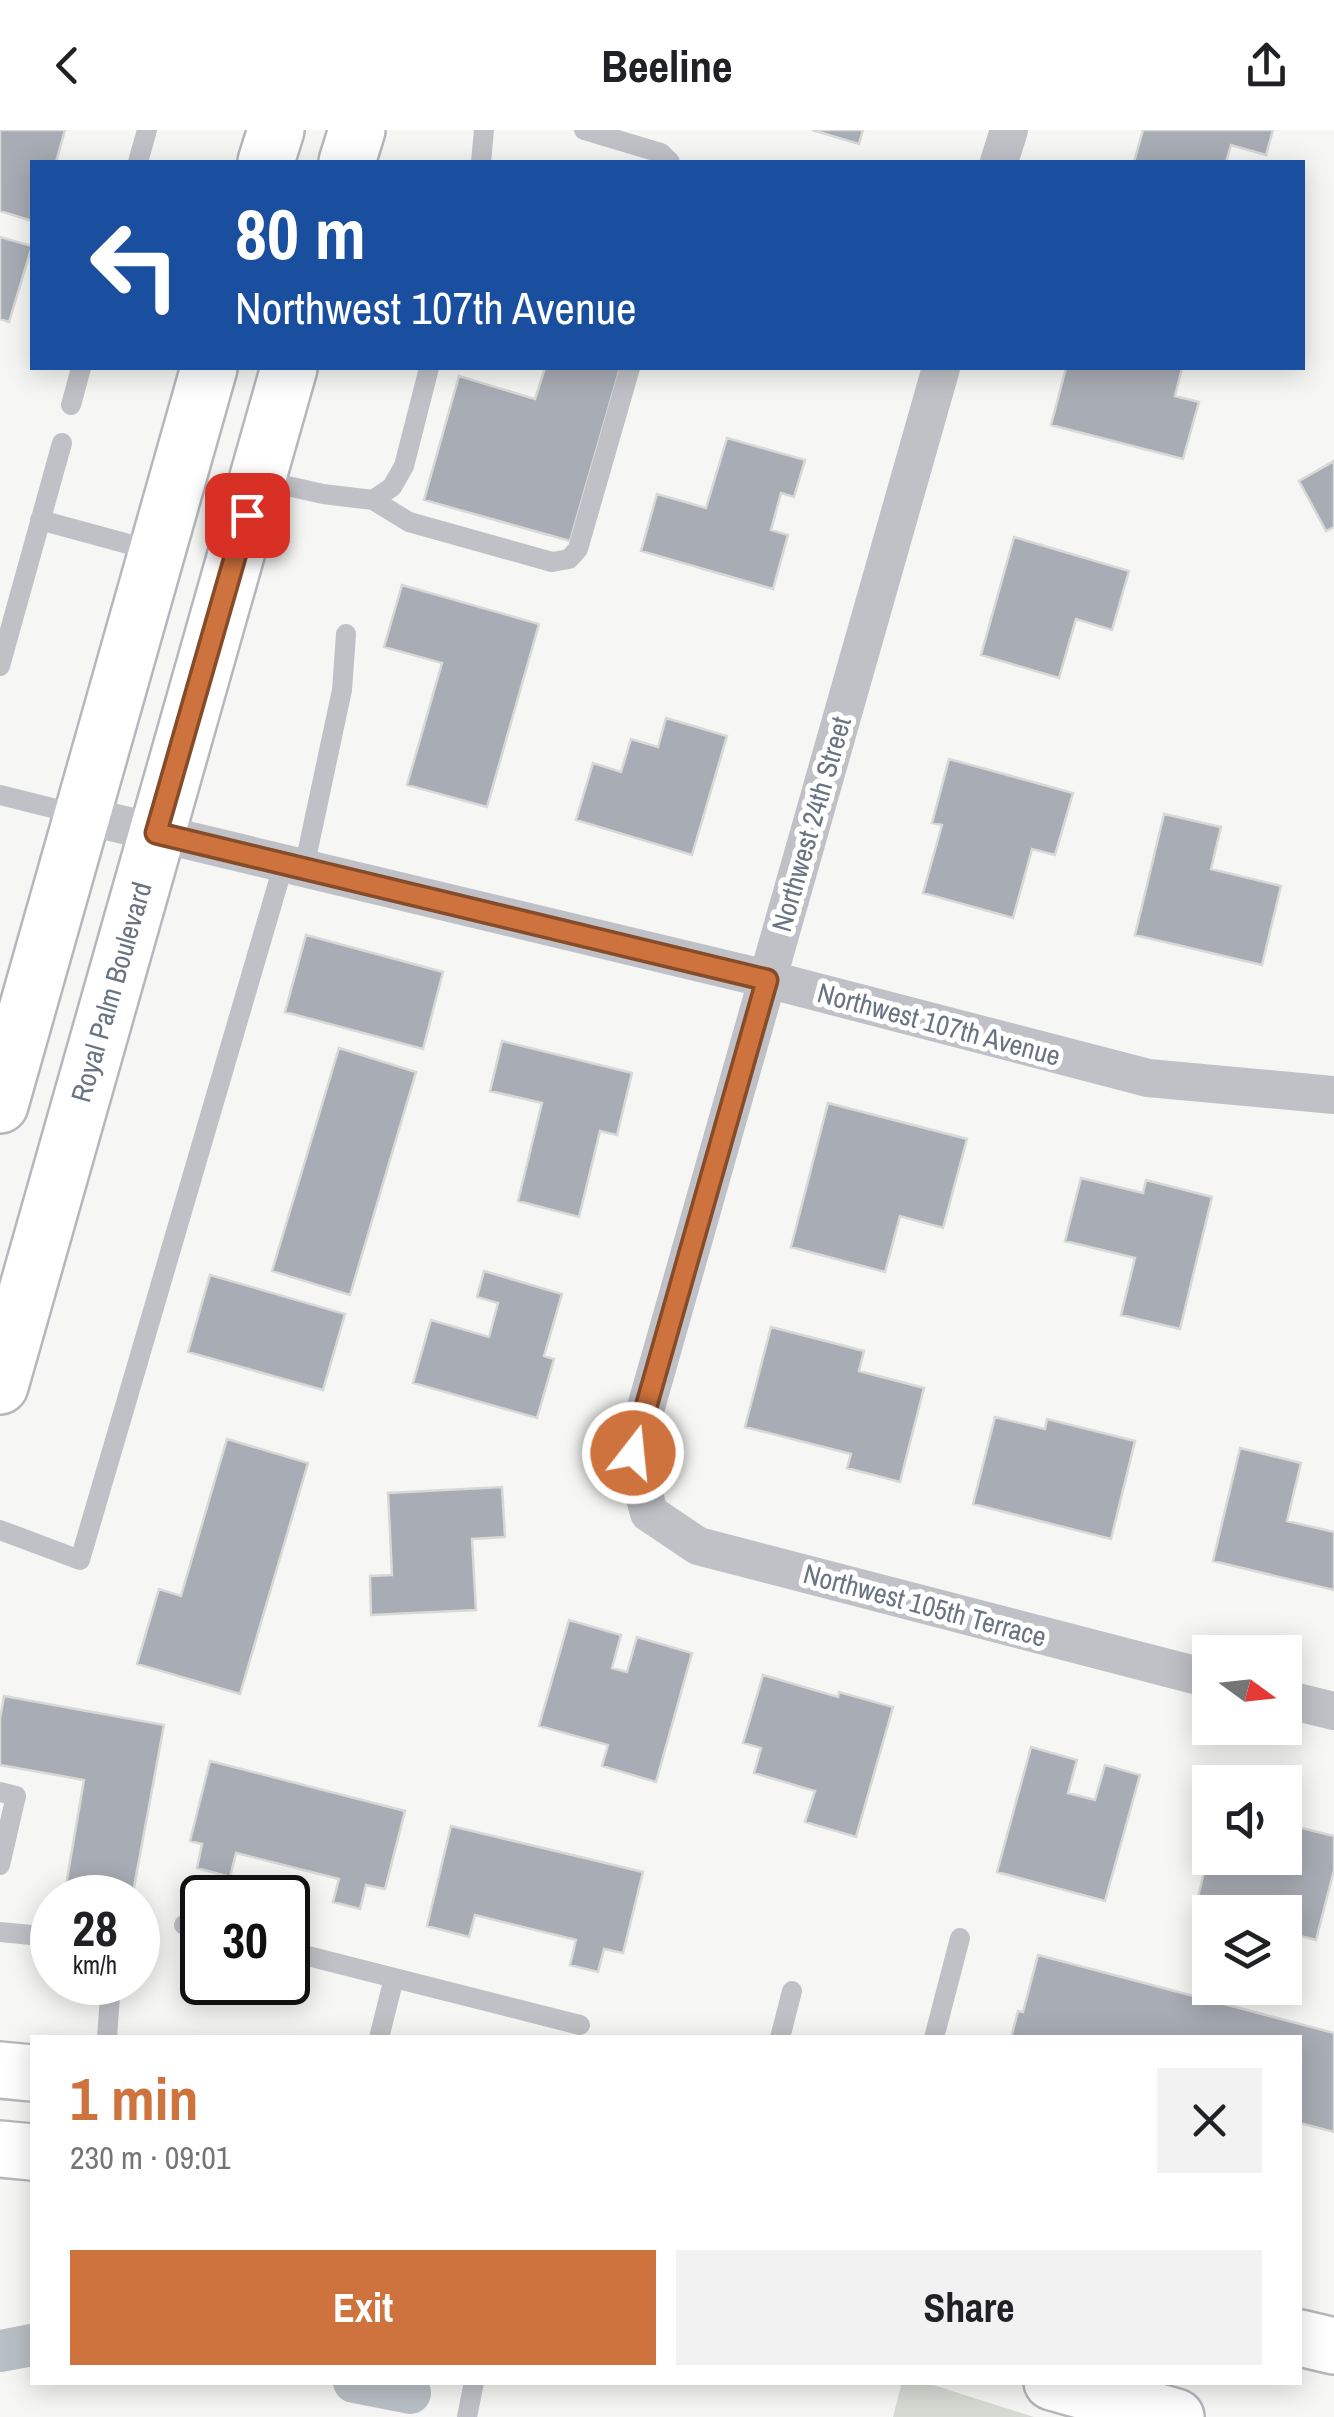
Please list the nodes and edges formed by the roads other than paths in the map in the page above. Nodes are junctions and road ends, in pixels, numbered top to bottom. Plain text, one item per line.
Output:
1 (148, 130) edge
2 (276, 130) edge
3 (356, 130) edge
4 (484, 130) edge
5 (584, 130) edge
6 (1008, 130) edge
7 (139, 160) edge
8 (267, 160) edge
9 (348, 160) edge
10 (481, 160) edge
11 (668, 160) edge
12 (1000, 160) edge
13 (81, 370) edge
14 (207, 370) edge
15 (288, 370) edge
16 (428, 370) edge
17 (629, 370) edge
18 (940, 370) edge
19 (71, 405) dead end
20 (62, 442) dead end
21 (257, 480) junction
22 (373, 500) junction
23 (40, 520) junction
24 (156, 551) junction
25 (346, 634) dead end
26 (0, 666) edge
27 (0, 795) edge
28 (82, 815) junction
29 (156, 833) junction
30 (294, 866) junction
31 (767, 980) junction
32 (10, 1035) edge
33 (1334, 1095) edge
34 (0, 1105) edge
35 (0, 1386) edge
36 (648, 1512) joint
37 (0, 1530) edge
38 (1192, 1674) edge
39 (1302, 1704) edge
40 (1334, 1712) edge
41 (0, 1792) edge
42 (0, 1864) edge
43 (0, 1932) edge
44 (30, 1935) edge
45 (960, 1938) dead end
46 (310, 1957) edge
47 (394, 1978) junction
48 (792, 1990) dead end
49 (109, 2005) edge
50 (580, 2025) dead end
51 (107, 2035) edge
52 (380, 2035) edge
53 (781, 2035) edge
54 (935, 2035) edge
55 (0, 2070) edge
56 (30, 2073) edge
57 (0, 2150) edge
58 (30, 2152) edge
59 (1302, 2338) edge
60 (1334, 2346) edge
61 (473, 2385) edge
62 (1063, 2385) edge
63 (466, 2417) edge
64 (1176, 2417) edge

1 - 7 lane
2 - 8 main road
3 - 9 main road
4 - 10 lane
5 - 11 lane
6 - 12 street
13 - 19 lane
14 - 24 main road
15 - 21 main road, Royal Palm Boulevard
16 - 22 lane
17 - 22 lane
18 - 31 street, Northwest 24th Street
20 - 23 lane
21 - 22 lane
21 - 29 main road, Royal Palm Boulevard
23 - 24 lane
23 - 26 lane
24 - 28 main road
25 - 30 lane
27 - 28 lane
28 - 29 street, Northwest 107th Avenue
28 - 32 main road
29 - 30 street, Northwest 107th Avenue
29 - 35 main road, Royal Palm Boulevard
30 - 31 street, Northwest 107th Avenue
30 - 37 lane
31 - 33 street, Northwest 107th Avenue
31 - 36 street, Northwest 24th Street
32 - 34 main road
36 - 38 street, Northwest 105th Terrace
39 - 40 street
41 - 42 lane
43 - 44 lane
45 - 54 lane
46 - 47 lane
47 - 50 lane
47 - 52 lane
48 - 53 lane
49 - 51 lane
55 - 56 main road
57 - 58 main road
59 - 60 main road
61 - 63 lane
62 - 64 main road

